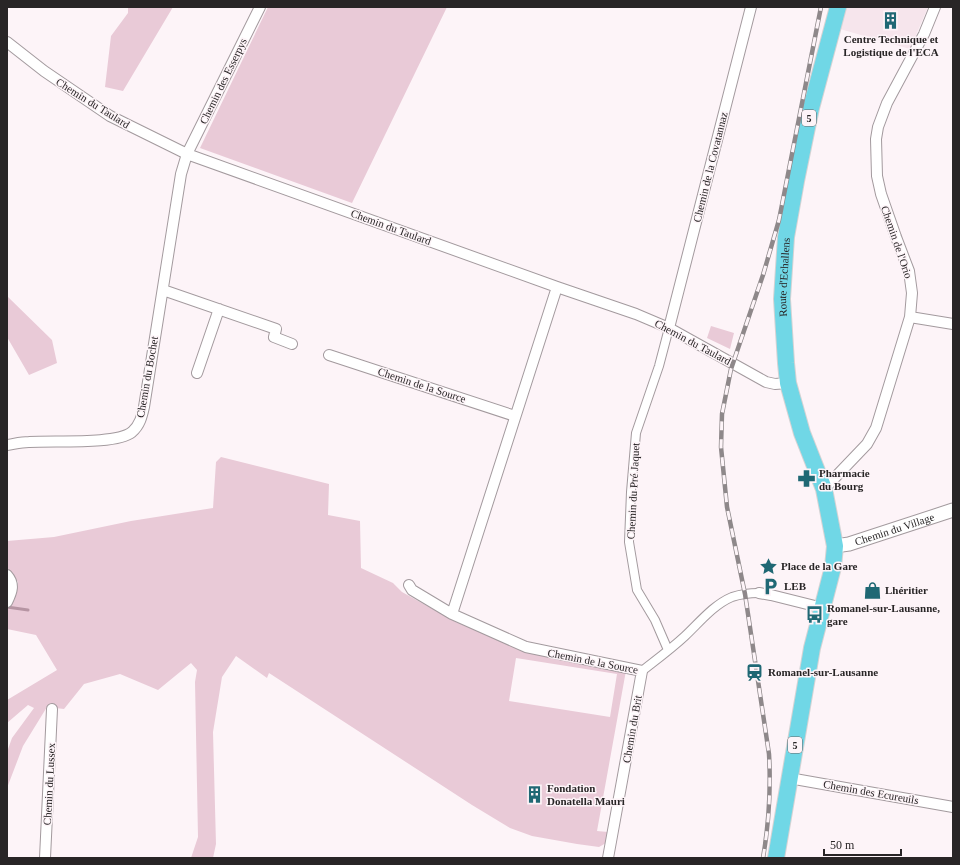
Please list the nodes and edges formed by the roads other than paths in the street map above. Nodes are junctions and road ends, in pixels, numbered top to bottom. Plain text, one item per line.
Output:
1 (260, 7) edge
2 (751, 7) edge
3 (838, 7) edge
4 (935, 7) edge
5 (7, 42) edge
6 (187, 154) junction
7 (557, 287) junction
8 (162, 290) junction
9 (219, 309) junction
10 (910, 317) junction
11 (953, 324) edge
12 (669, 328) junction
13 (292, 344) dead end
14 (329, 355) dead end
15 (197, 373) dead end
16 (788, 383) junction
17 (515, 416) junction
18 (7, 445) edge
19 (824, 489) junction
20 (953, 510) edge
21 (835, 546) junction
22 (7, 575) edge
23 (409, 585) dead end
24 (759, 593) joint
25 (9, 598) edge
26 (823, 608) junction
27 (452, 614) junction
28 (668, 650) junction
29 (642, 671) junction
30 (52, 709) dead end
31 (789, 778) junction
32 (953, 807) edge
33 (45, 858) edge
34 (608, 858) edge
35 (776, 858) edge

1 - 6 street, Chemin des Esserpys
2 - 12 street, Chemin de la Covatannaz
3 - 16 main road, Route d'Echallens / 5
4 - 10 street, Chemin de l'Orio
5 - 6 street, Chemin du Taulard
6 - 7 street, Chemin du Taulard
6 - 8 street, Chemin du Bochet
7 - 12 street, Chemin du Taulard
7 - 17 street
8 - 9 street
8 - 18 street, Chemin du Bochet
9 - 13 street
9 - 15 street
10 - 11 street
10 - 19 street, Chemin de l'Orio
12 - 16 street, Chemin du Taulard
12 - 28 street, Chemin du Pré Jaquet
14 - 17 street, Chemin de la Source
16 - 19 main road, Route d'Echallens / 5
17 - 27 street
19 - 21 main road, Route d'Echallens / 5
20 - 21 street, Chemin du Village
21 - 26 main road, 5
22 - 25 street
23 - 27 street, Chemin de la Source
24 - 26 street
24 - 28 street, Chemin de la Source
26 - 31 main road, 5
27 - 29 street, Chemin de la Source
28 - 29 street, Chemin de la Source
29 - 34 street, Chemin du Brit
30 - 33 street, Chemin du Lussex
31 - 32 street, Chemin des Ecureuils
31 - 35 main road, 5

